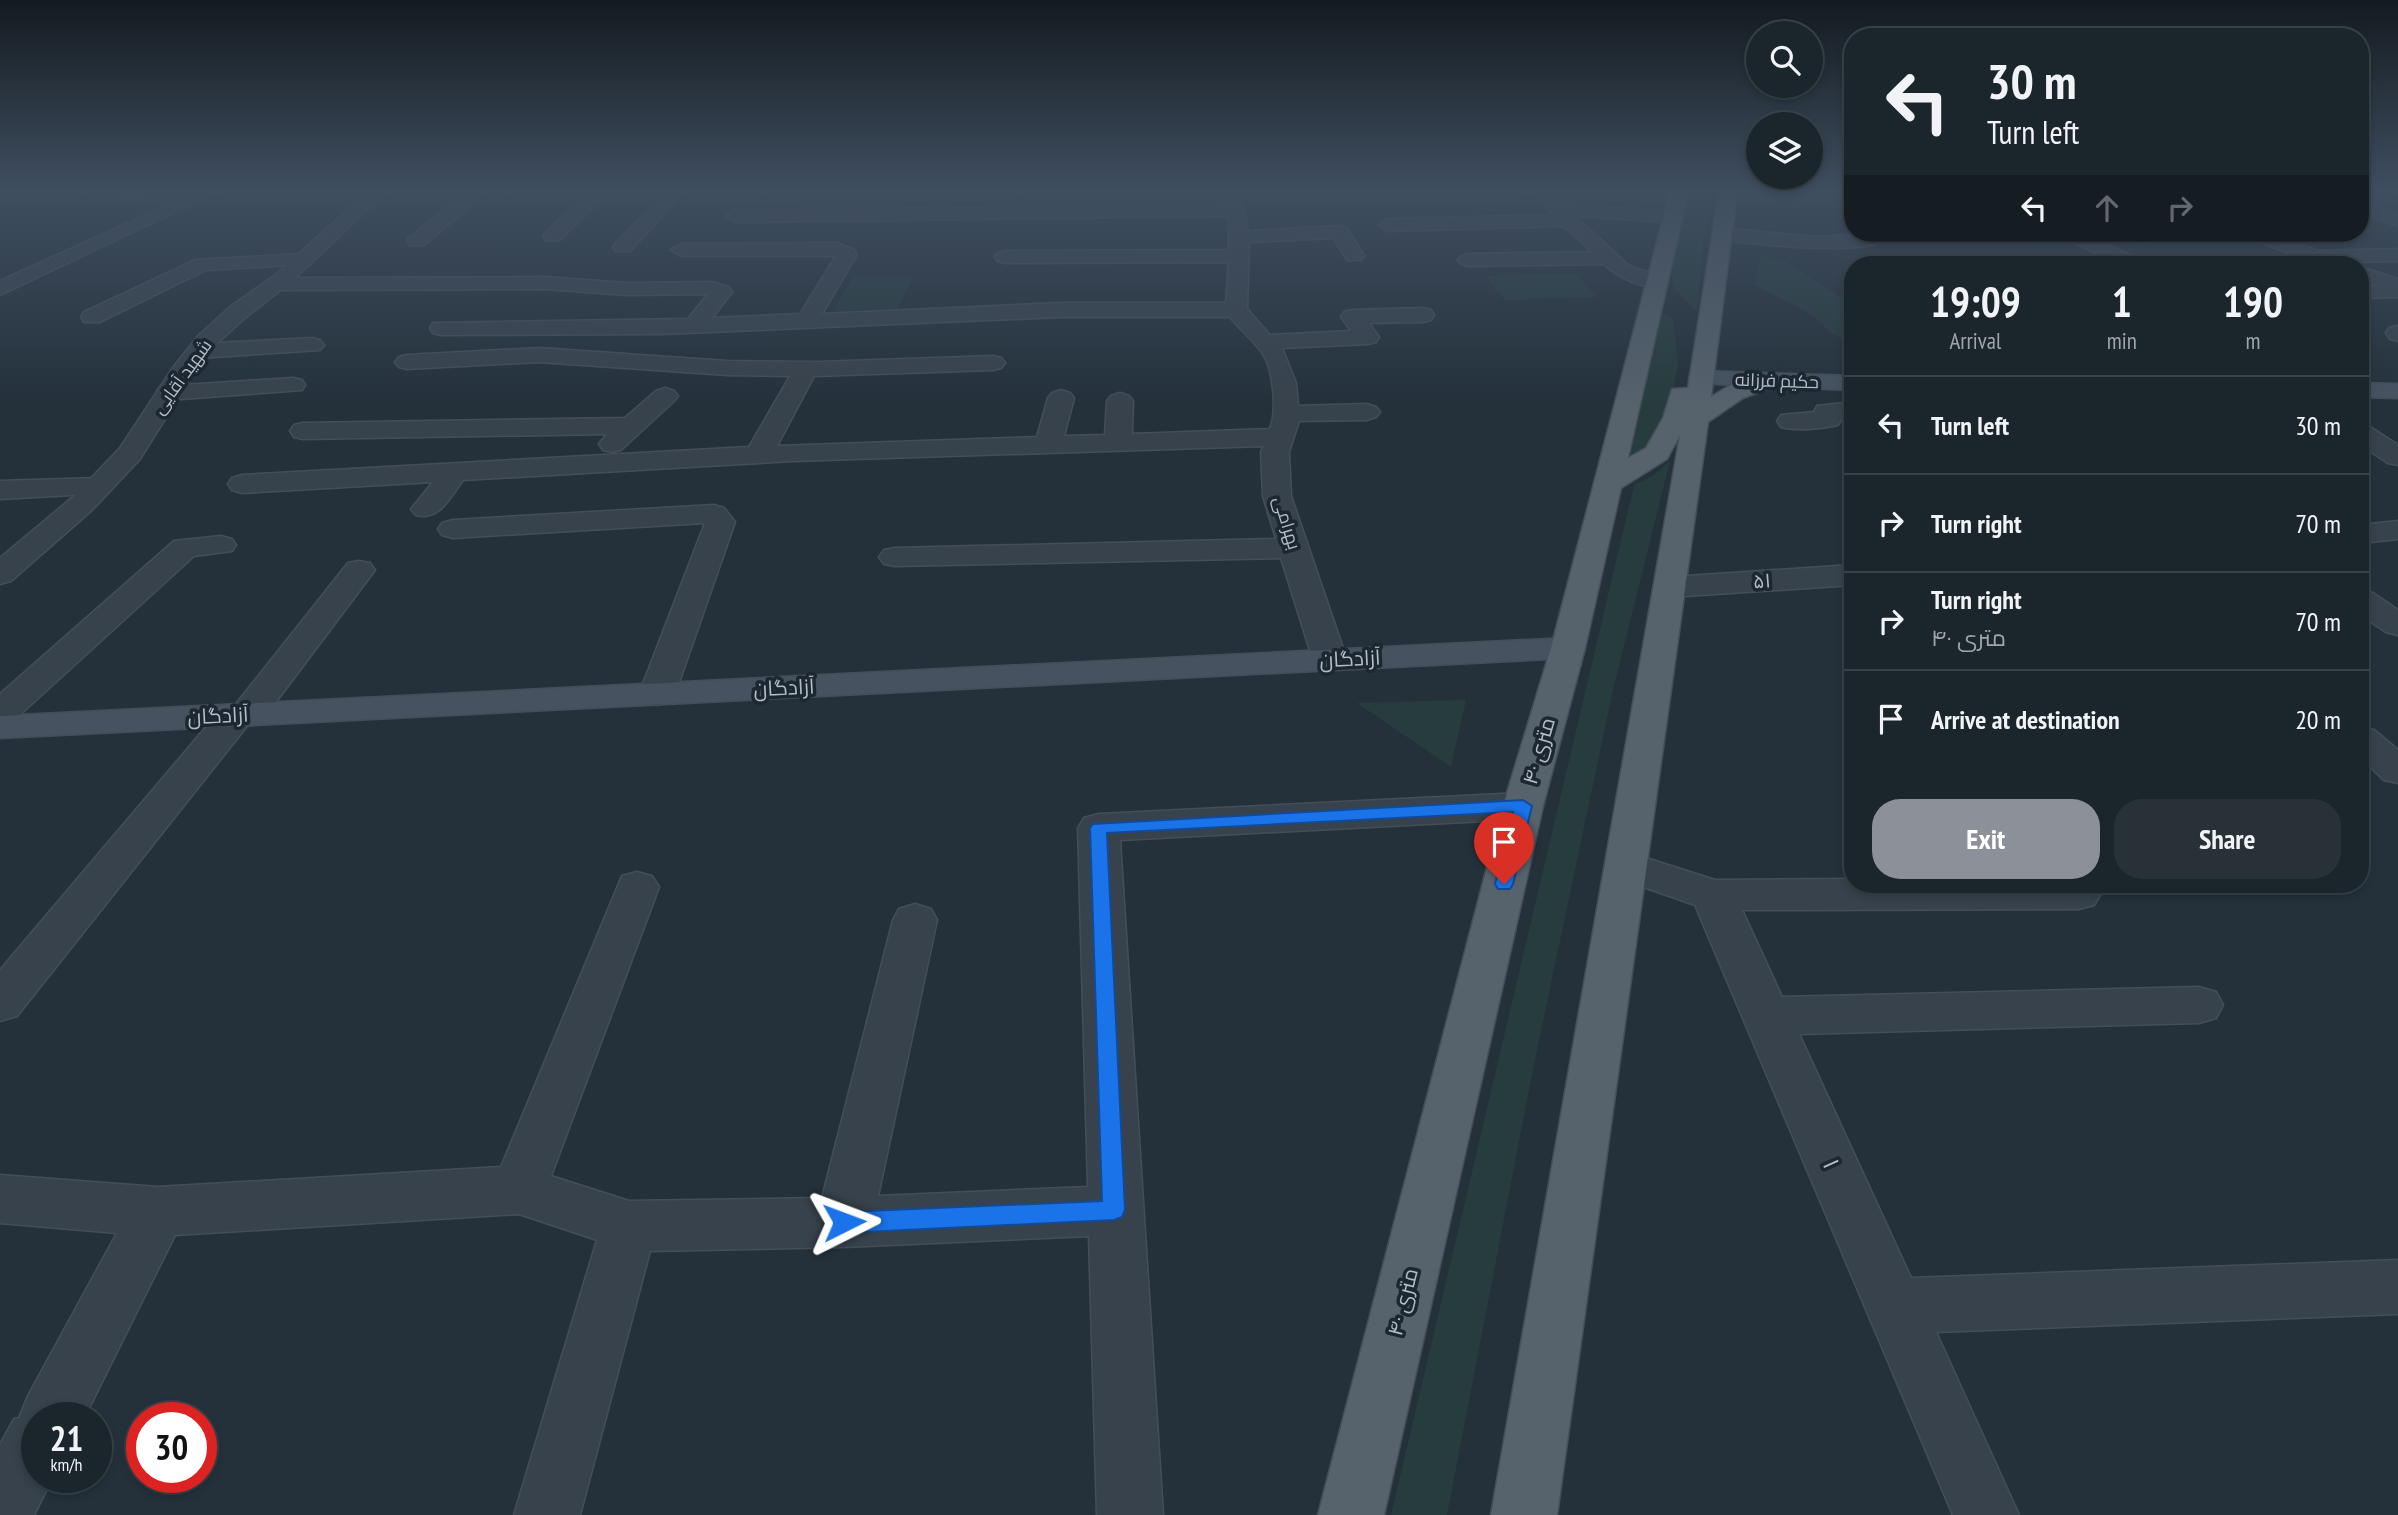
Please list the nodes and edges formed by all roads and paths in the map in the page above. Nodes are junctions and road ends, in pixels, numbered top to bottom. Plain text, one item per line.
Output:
1 (52, 263) edge
2 (235, 263) edge
3 (299, 263) edge
4 (842, 263) edge
5 (1238, 263) edge
6 (1614, 263) edge
7 (1669, 263) edge
8 (1718, 263) edge
9 (2369, 276) edge
10 (275, 284) junction
11 (0, 289) edge
12 (2398, 289) edge
13 (2369, 291) edge
14 (1666, 292) junction
15 (1236, 310) junction
16 (1423, 315) dead end
17 (92, 317) dead end
18 (806, 321) junction
19 (695, 326) junction
20 (569, 327) junction
21 (441, 328) dead end
22 (1687, 329) dead end
23 (1264, 342) junction
24 (312, 345) dead end
25 (1704, 349) junction
26 (199, 351) junction
27 (539, 355) junction
28 (407, 362) dead end
29 (993, 363) dead end
30 (806, 369) junction
31 (1766, 381) junction
32 (1844, 383) edge
33 (293, 384) dead end
34 (2369, 390) edge
35 (2398, 391) edge
36 (168, 393) junction
37 (664, 396) dead end
38 (1060, 398) dead end
39 (1698, 399) junction
40 (1120, 401) dead end
41 (1844, 410) edge
42 (1367, 412) dead end
43 (1790, 421) dead end
44 (631, 426) junction
45 (1283, 426) junction
46 (303, 431) dead end
47 (2369, 438) edge
48 (1118, 442) junction
49 (1048, 444) junction
50 (758, 455) junction
51 (2369, 456) edge
52 (2396, 456) edge
53 (590, 464) junction
54 (455, 472) junction
55 (242, 484) dead end
56 (1609, 484) junction
57 (98, 487) junction
58 (0, 490) edge
59 (426, 509) dead end
60 (453, 529) dead end
61 (2398, 530) edge
62 (2369, 533) edge
63 (221, 545) dead end
64 (1294, 548) junction
65 (895, 557) dead end
66 (7, 562) edge
67 (359, 570) dead end
68 (1844, 576) edge
69 (1671, 587) junction
70 (2369, 605) edge
71 (2398, 625) edge
72 (1568, 648) junction
73 (1330, 660) junction
74 (657, 694) junction
75 (0, 713) edge
76 (242, 715) junction
77 (0, 727) edge
78 (2369, 745) edge
79 (2398, 771) edge
80 (1523, 806) junction
81 (1627, 866) junction
82 (637, 887) dead end
83 (2079, 894) dead end
84 (1713, 895) junction
85 (915, 920) dead end
86 (0, 1003) edge
87 (2199, 1005) dead end
88 (1766, 1016) junction
89 (519, 1190) junction
90 (0, 1199) edge
91 (1114, 1210) junction
92 (158, 1212) junction
93 (844, 1222) junction
94 (629, 1226) junction
95 (2398, 1286) edge
96 (1894, 1306) junction
97 (58, 1402) edge
98 (21, 1472) edge
99 (0, 1511) edge
100 (547, 1515) edge
101 (1130, 1515) edge
102 (1351, 1515) edge
103 (1524, 1515) edge
104 (1986, 1515) edge

1 - 11 street
2 - 17 street
3 - 10 street, شهید آقایی
4 - 18 street
5 - 15 street
6 - 14 street
7 - 14 main road, ۴۰ متری
8 - 25 main road
9 - 12 street
10 - 19 street
10 - 26 street, شهید آقایی
12 - 13 street
14 - 56 main road, ۴۰ متری
15 - 18 street
15 - 23 street, بهرامی
16 - 23 street
18 - 19 street
19 - 20 street
20 - 21 street
20 - 27 street
22 - 39 main road
23 - 45 street, بهرامی
24 - 26 street
25 - 31 main road
25 - 39 main road
26 - 36 street, شهید آقایی
27 - 28 street
27 - 30 street
29 - 30 street
30 - 50 street
31 - 32 main road, حکیم فرزانه
31 - 39 main road, حکیم فرزانه
31 - 39 main road
33 - 36 street
34 - 35 main road
36 - 57 street, شهید آقایی
37 - 44 street
38 - 49 street
39 - 56 main road
39 - 69 main road
40 - 48 street
41 - 43 street
42 - 45 street
44 - 46 street
44 - 53 street
45 - 48 street
45 - 64 street, بهرامی
47 - 52 street
48 - 49 street
49 - 50 street
50 - 53 street
51 - 52 street
53 - 54 street
54 - 55 street
54 - 59 street
56 - 72 main road, ۴۰ متری
57 - 58 street
57 - 66 street, شهید آقایی
60 - 74 street
61 - 62 street
63 - 75 street
64 - 65 street
64 - 73 street, بهرامی
67 - 76 street
68 - 69 street, ۵۱
69 - 81 main road
70 - 71 street
72 - 73 main road, آزادگان
72 - 80 main road, ۴۰ متری
73 - 74 main road, آزادگان
74 - 76 main road, آزادگان
76 - 77 main road, آزادگان
76 - 86 street
78 - 79 street
80 - 91 street
80 - 102 main road, ۴۰ متری
81 - 84 street
81 - 103 main road
82 - 89 street
83 - 84 street
84 - 88 street, ۱
85 - 93 street
87 - 88 street
88 - 96 street, ۱
89 - 92 street
89 - 94 street
90 - 92 street
91 - 93 street
91 - 101 street
92 - 97 street
93 - 94 street
94 - 100 street
95 - 96 street
96 - 104 street, ۱
98 - 99 street

